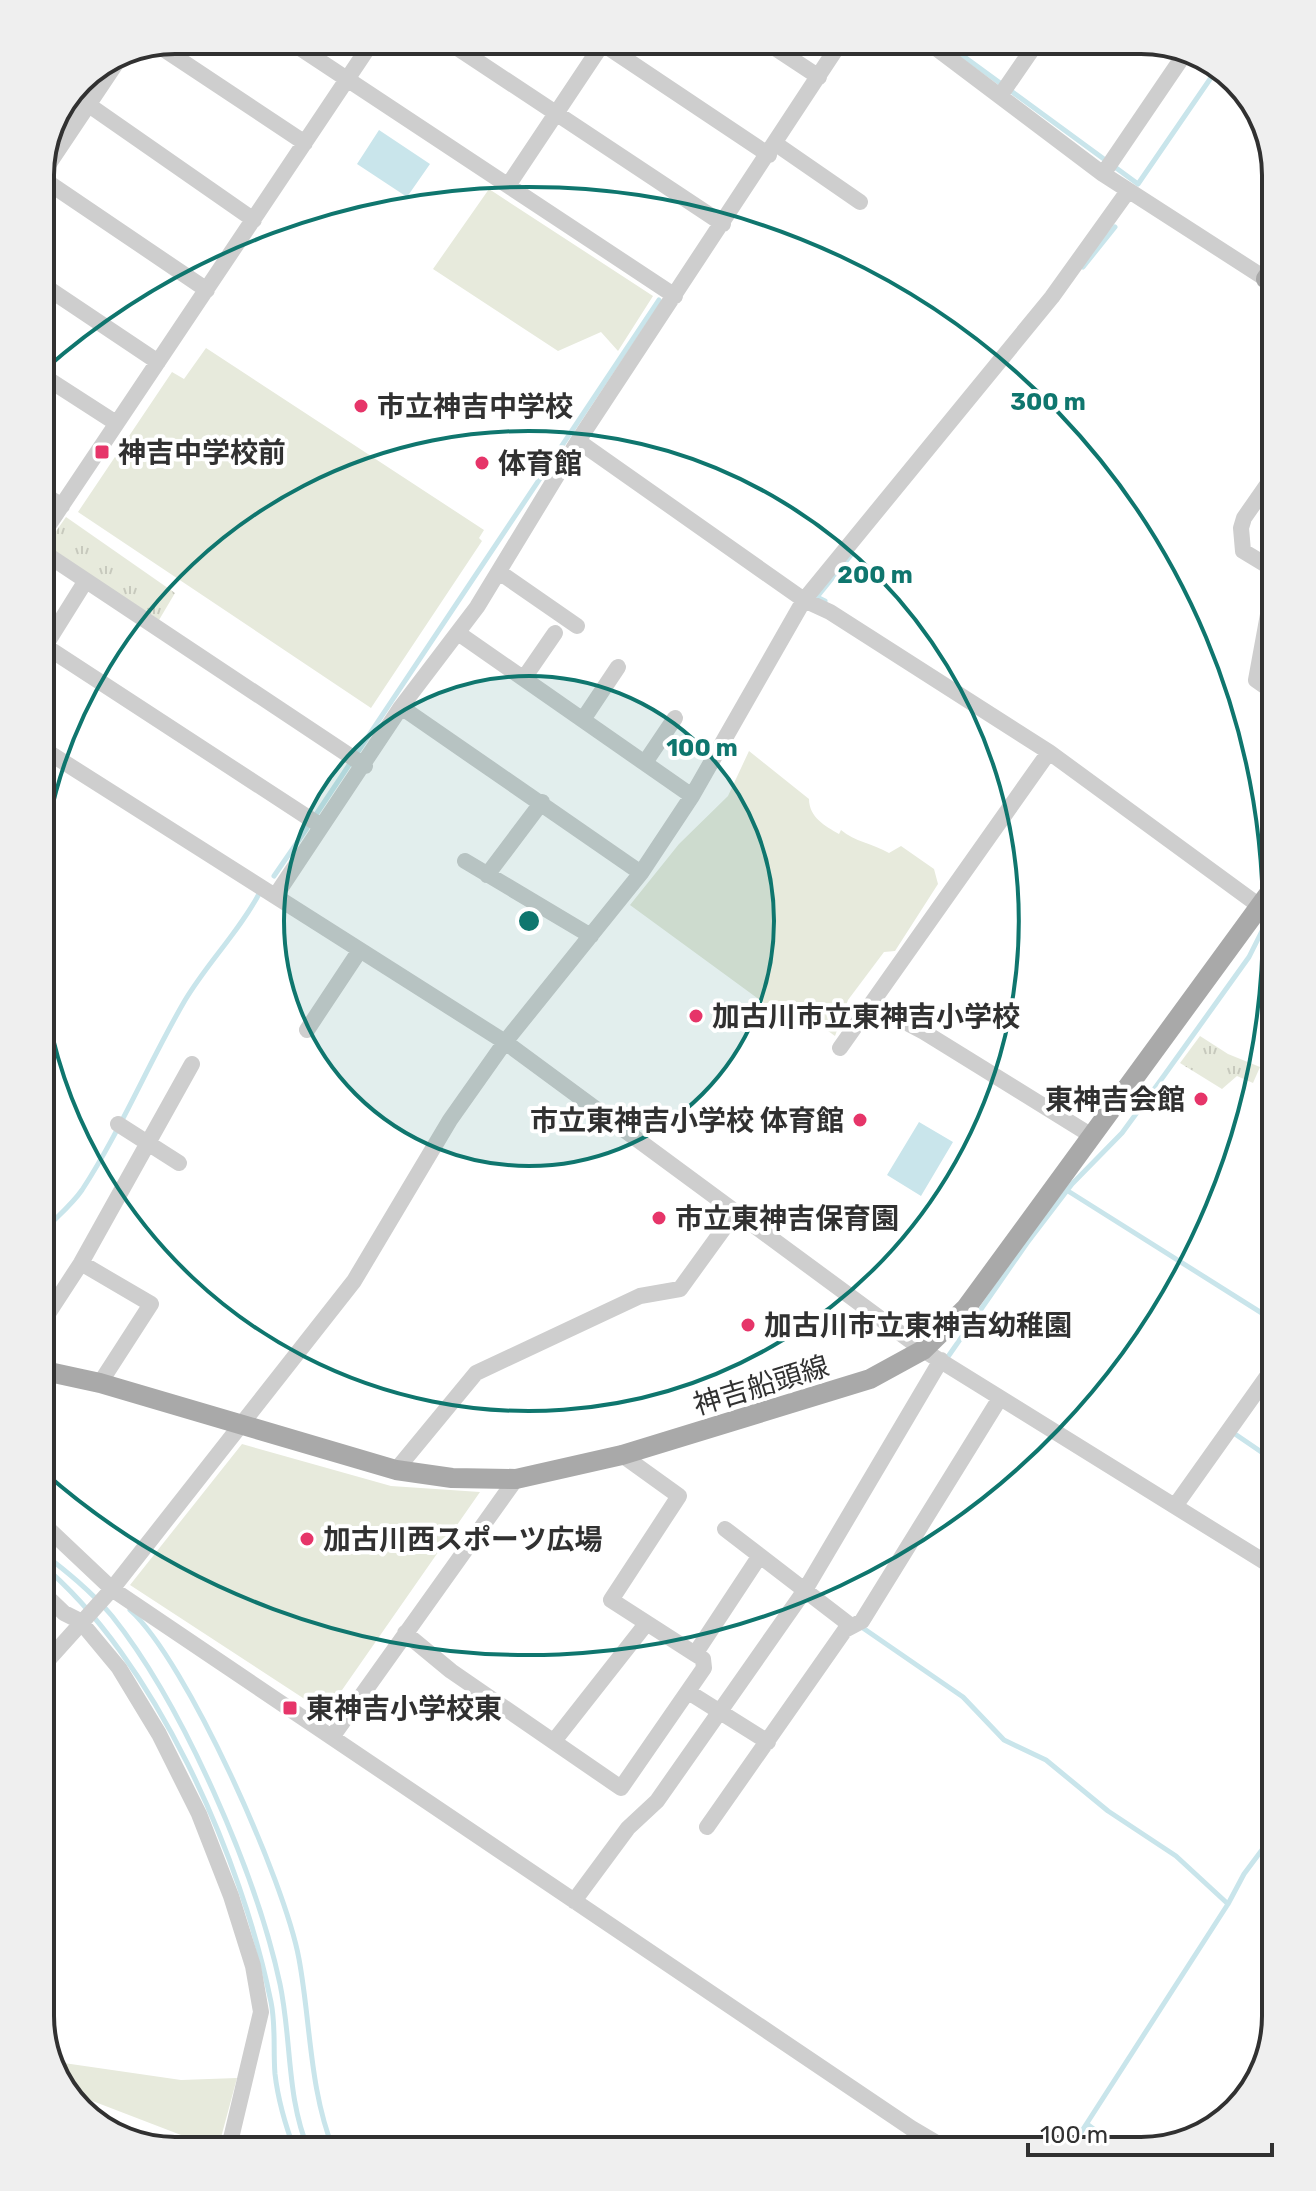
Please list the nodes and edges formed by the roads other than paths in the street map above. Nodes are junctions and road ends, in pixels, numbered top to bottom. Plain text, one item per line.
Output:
1 (171, 54) edge
2 (309, 54) edge
3 (364, 54) edge
4 (467, 54) edge
5 (598, 54) edge
6 (617, 54) edge
7 (784, 54) edge
8 (833, 54) edge
9 (947, 54) edge
10 (1029, 54) edge
11 (1180, 60) edge
12 (110, 73) edge
13 (819, 77) junction
14 (347, 80) junction
15 (1004, 91) junction
16 (81, 99) edge
17 (89, 104) junction
18 (556, 113) junction
19 (305, 143) junction
20 (772, 149) junction
21 (57, 152) edge
22 (1107, 168) junction
23 (509, 184) junction
24 (54, 186) edge
25 (1132, 194) junction
26 (860, 202) dead end
27 (254, 220) junction
28 (723, 224) junction
29 (1262, 270) edge
30 (207, 290) junction
31 (54, 292) edge
32 (675, 296) junction
33 (158, 362) junction
34 (54, 383) edge
35 (116, 423) junction
36 (578, 441) junction
37 (1262, 494) edge
38 (54, 501) edge
39 (62, 506) junction
40 (54, 518) edge
41 (54, 560) edge
42 (1262, 563) edge
43 (499, 572) junction
44 (85, 582) junction
45 (804, 600) junction
46 (577, 626) dead end
47 (54, 632) edge
48 (458, 633) junction
49 (555, 633) dead end
50 (1262, 637) edge
51 (54, 652) edge
52 (618, 667) dead end
53 (524, 678) junction
54 (1262, 684) edge
55 (401, 707) junction
56 (584, 718) junction
57 (675, 718) dead end
58 (1049, 752) junction
59 (54, 756) edge
60 (646, 761) junction
61 (365, 766) junction
62 (692, 796) junction
63 (542, 802) junction
64 (321, 826) junction
65 (465, 861) dead end
66 (641, 873) junction
67 (487, 875) junction
68 (276, 895) junction
69 (1262, 908) edge
70 (1262, 920) edge
71 (591, 936) junction
72 (360, 950) junction
73 (871, 1004) junction
74 (307, 1030) dead end
75 (505, 1042) junction
76 (840, 1048) dead end
77 (192, 1064) dead end
78 (118, 1124) dead end
79 (1092, 1136) junction
80 (149, 1143) junction
81 (179, 1163) dead end
82 (735, 1213) junction
83 (81, 1263) junction
84 (54, 1295) edge
85 (932, 1355) junction
86 (54, 1373) edge
87 (100, 1383) junction
88 (1262, 1384) edge
89 (1000, 1398) junction
90 (240, 1426) junction
91 (622, 1455) junction
92 (396, 1470) junction
93 (516, 1479) junction
94 (1175, 1506) junction
95 (725, 1529) dead end
96 (54, 1534) edge
97 (759, 1557) junction
98 (1262, 1560) edge
99 (112, 1589) junction
100 (805, 1590) junction
101 (54, 1603) edge
102 (80, 1621) junction
103 (856, 1623) junction
104 (646, 1624) junction
105 (405, 1633) junction
106 (54, 1652) edge
107 (695, 1654) junction
108 (690, 1693) junction
109 (718, 1711) junction
110 (332, 1737) junction
111 (554, 1741) junction
112 (768, 1742) junction
113 (707, 1827) dead end
114 (574, 1901) junction
115 (231, 2137) edge
116 (929, 2137) edge

1 - 19 street
2 - 14 street
3 - 14 street
4 - 18 street
5 - 18 street
6 - 20 street
7 - 13 street
8 - 13 street
9 - 15 street
10 - 15 street
11 - 22 street
12 - 17 street
13 - 20 street
14 - 19 street
14 - 23 street
15 - 22 street
16 - 17 street
17 - 21 street
17 - 27 street
18 - 23 street
18 - 28 street
19 - 27 street
20 - 26 street
20 - 28 street
22 - 25 street
23 - 32 street
24 - 30 street
25 - 29 street
25 - 45 street
27 - 30 street
28 - 32 street
30 - 33 street
31 - 33 street
32 - 36 street
33 - 35 street
34 - 35 street
35 - 39 street
36 - 43 street
36 - 45 street
37 - 42 street
38 - 39 street
39 - 40 street
41 - 44 street
43 - 46 street
43 - 48 street
44 - 47 street
44 - 61 street
45 - 58 street
45 - 62 street
48 - 53 street
48 - 55 street
49 - 53 street
50 - 54 street
51 - 64 street
52 - 56 street
53 - 56 street
55 - 61 street
55 - 63 street
56 - 60 street
57 - 60 street
58 - 69 street
58 - 73 street
59 - 68 street
60 - 62 street
61 - 64 street
62 - 66 street
63 - 66 street
63 - 67 street
64 - 68 street
65 - 67 street
66 - 71 street
67 - 71 street
68 - 72 street
70 - 79 main road, 神吉船頭線
71 - 75 street
72 - 74 street
72 - 75 street
73 - 76 street
73 - 79 street
75 - 82 street
75 - 90 street
77 - 80 street
78 - 80 street
79 - 85 main road, 神吉船頭線
80 - 81 street
80 - 83 street
82 - 85 street
82 - 92 street
83 - 84 street
83 - 87 street
85 - 89 street
85 - 91 main road, 神吉船頭線
85 - 100 street
86 - 87 main road, 神吉船頭線
87 - 90 main road, 神吉船頭線
88 - 94 street
89 - 94 street
89 - 103 street
90 - 92 main road, 神吉船頭線
90 - 99 street
91 - 93 main road, 神吉船頭線
91 - 104 street
92 - 93 main road, 神吉船頭線
93 - 105 street
94 - 98 street
95 - 97 street
96 - 99 street
97 - 100 street
97 - 107 street
99 - 102 street
99 - 110 street
100 - 103 street
100 - 109 street
101 - 102 street
102 - 106 street
102 - 115 street
103 - 112 street
104 - 107 street
104 - 111 street
105 - 110 street
105 - 111 street
107 - 108 street
108 - 109 street
108 - 111 street
109 - 112 street
109 - 114 street
110 - 114 street
112 - 113 street
114 - 116 street

